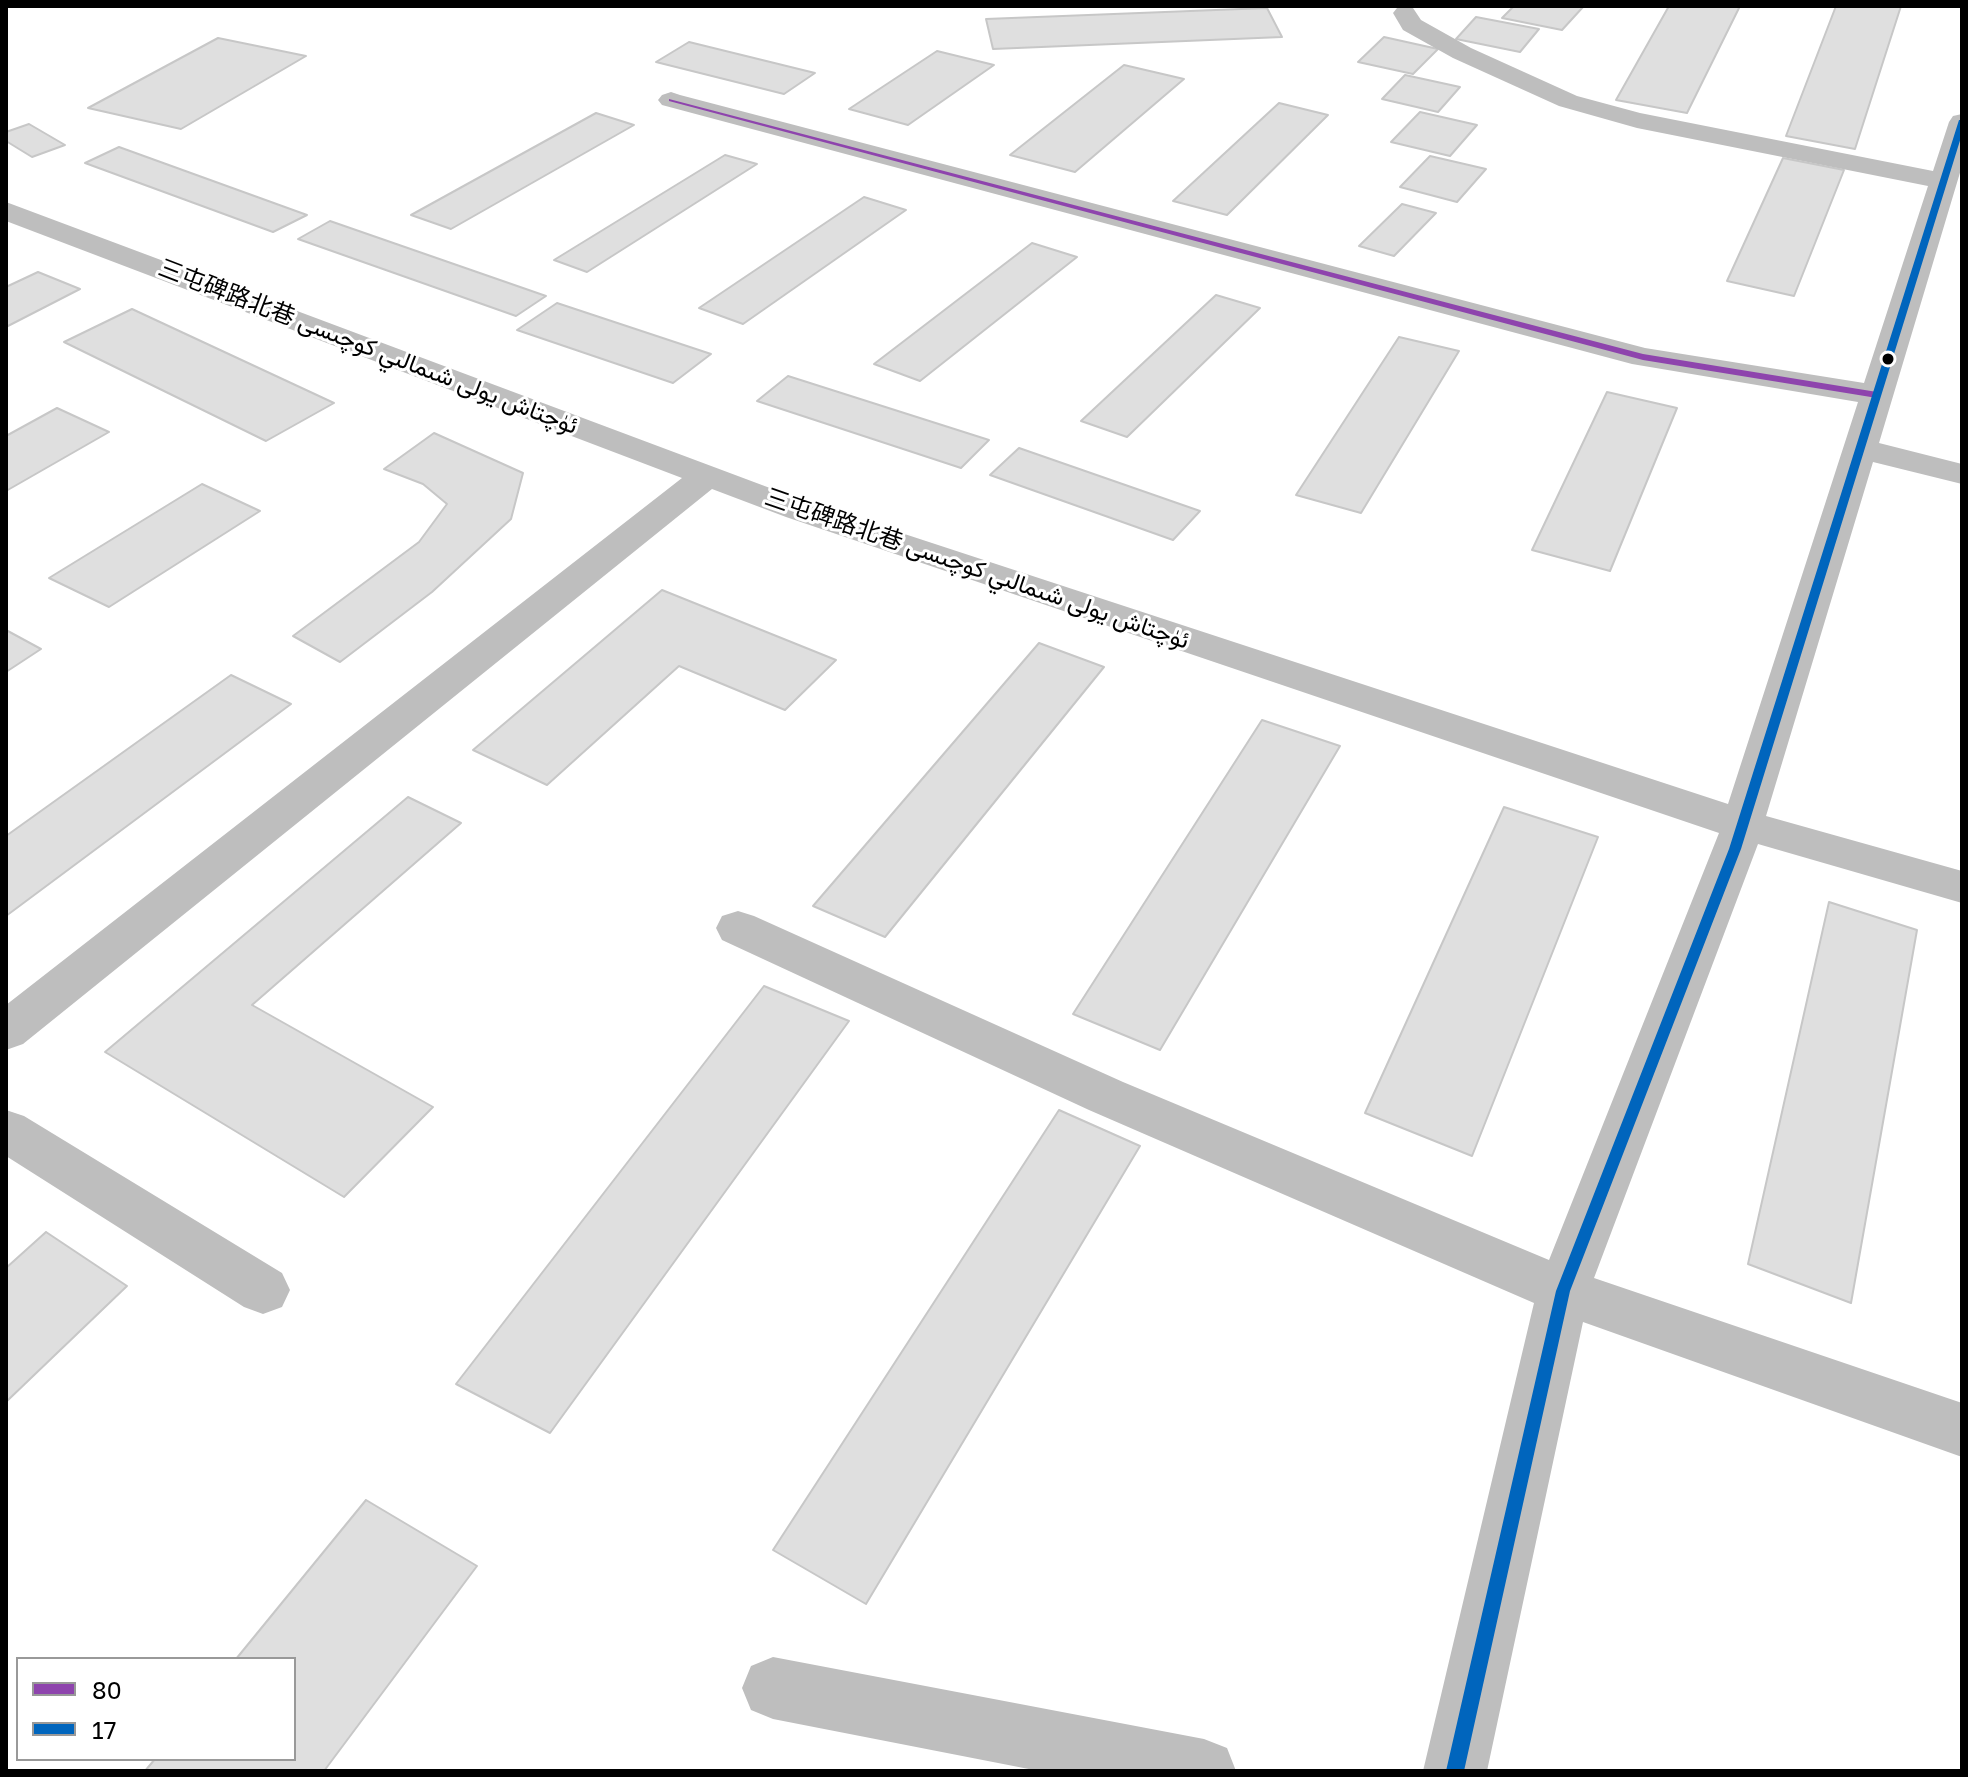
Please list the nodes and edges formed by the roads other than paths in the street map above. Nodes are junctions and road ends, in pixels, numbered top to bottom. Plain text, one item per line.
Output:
1 (1405, 13) dead end
2 (671, 100) dead end
3 (1962, 122) edge
4 (1943, 181) junction
5 (6, 211) edge
6 (1877, 395) junction
7 (1860, 449) junction
8 (1962, 474) edge
9 (707, 476) junction
10 (1743, 825) junction
11 (1962, 887) edge
12 (738, 928) dead end
13 (6, 1031) edge
14 (6, 1130) edge
15 (263, 1290) dead end
16 (1563, 1291) junction
17 (1962, 1430) edge
18 (773, 1688) dead end
19 (1204, 1771) edge
20 (1455, 1771) edge

1 - 4 street
2 - 6 street
3 - 4 street
4 - 6 street
5 - 9 street, 三屯碑路北巷 ئۈچتاش يولى شىمالىي كوچىسى
6 - 7 street
7 - 8 street
7 - 10 street
9 - 10 street, 三屯碑路北巷 ئۈچتاش يولى شىمالىي كوچىسى
9 - 13 street
10 - 11 street, 三屯碑路北巷 ئۈچتاش يولى شىمالىي كوچىسى
10 - 16 street
12 - 16 street
14 - 15 street
16 - 17 street
16 - 20 street
18 - 19 street

